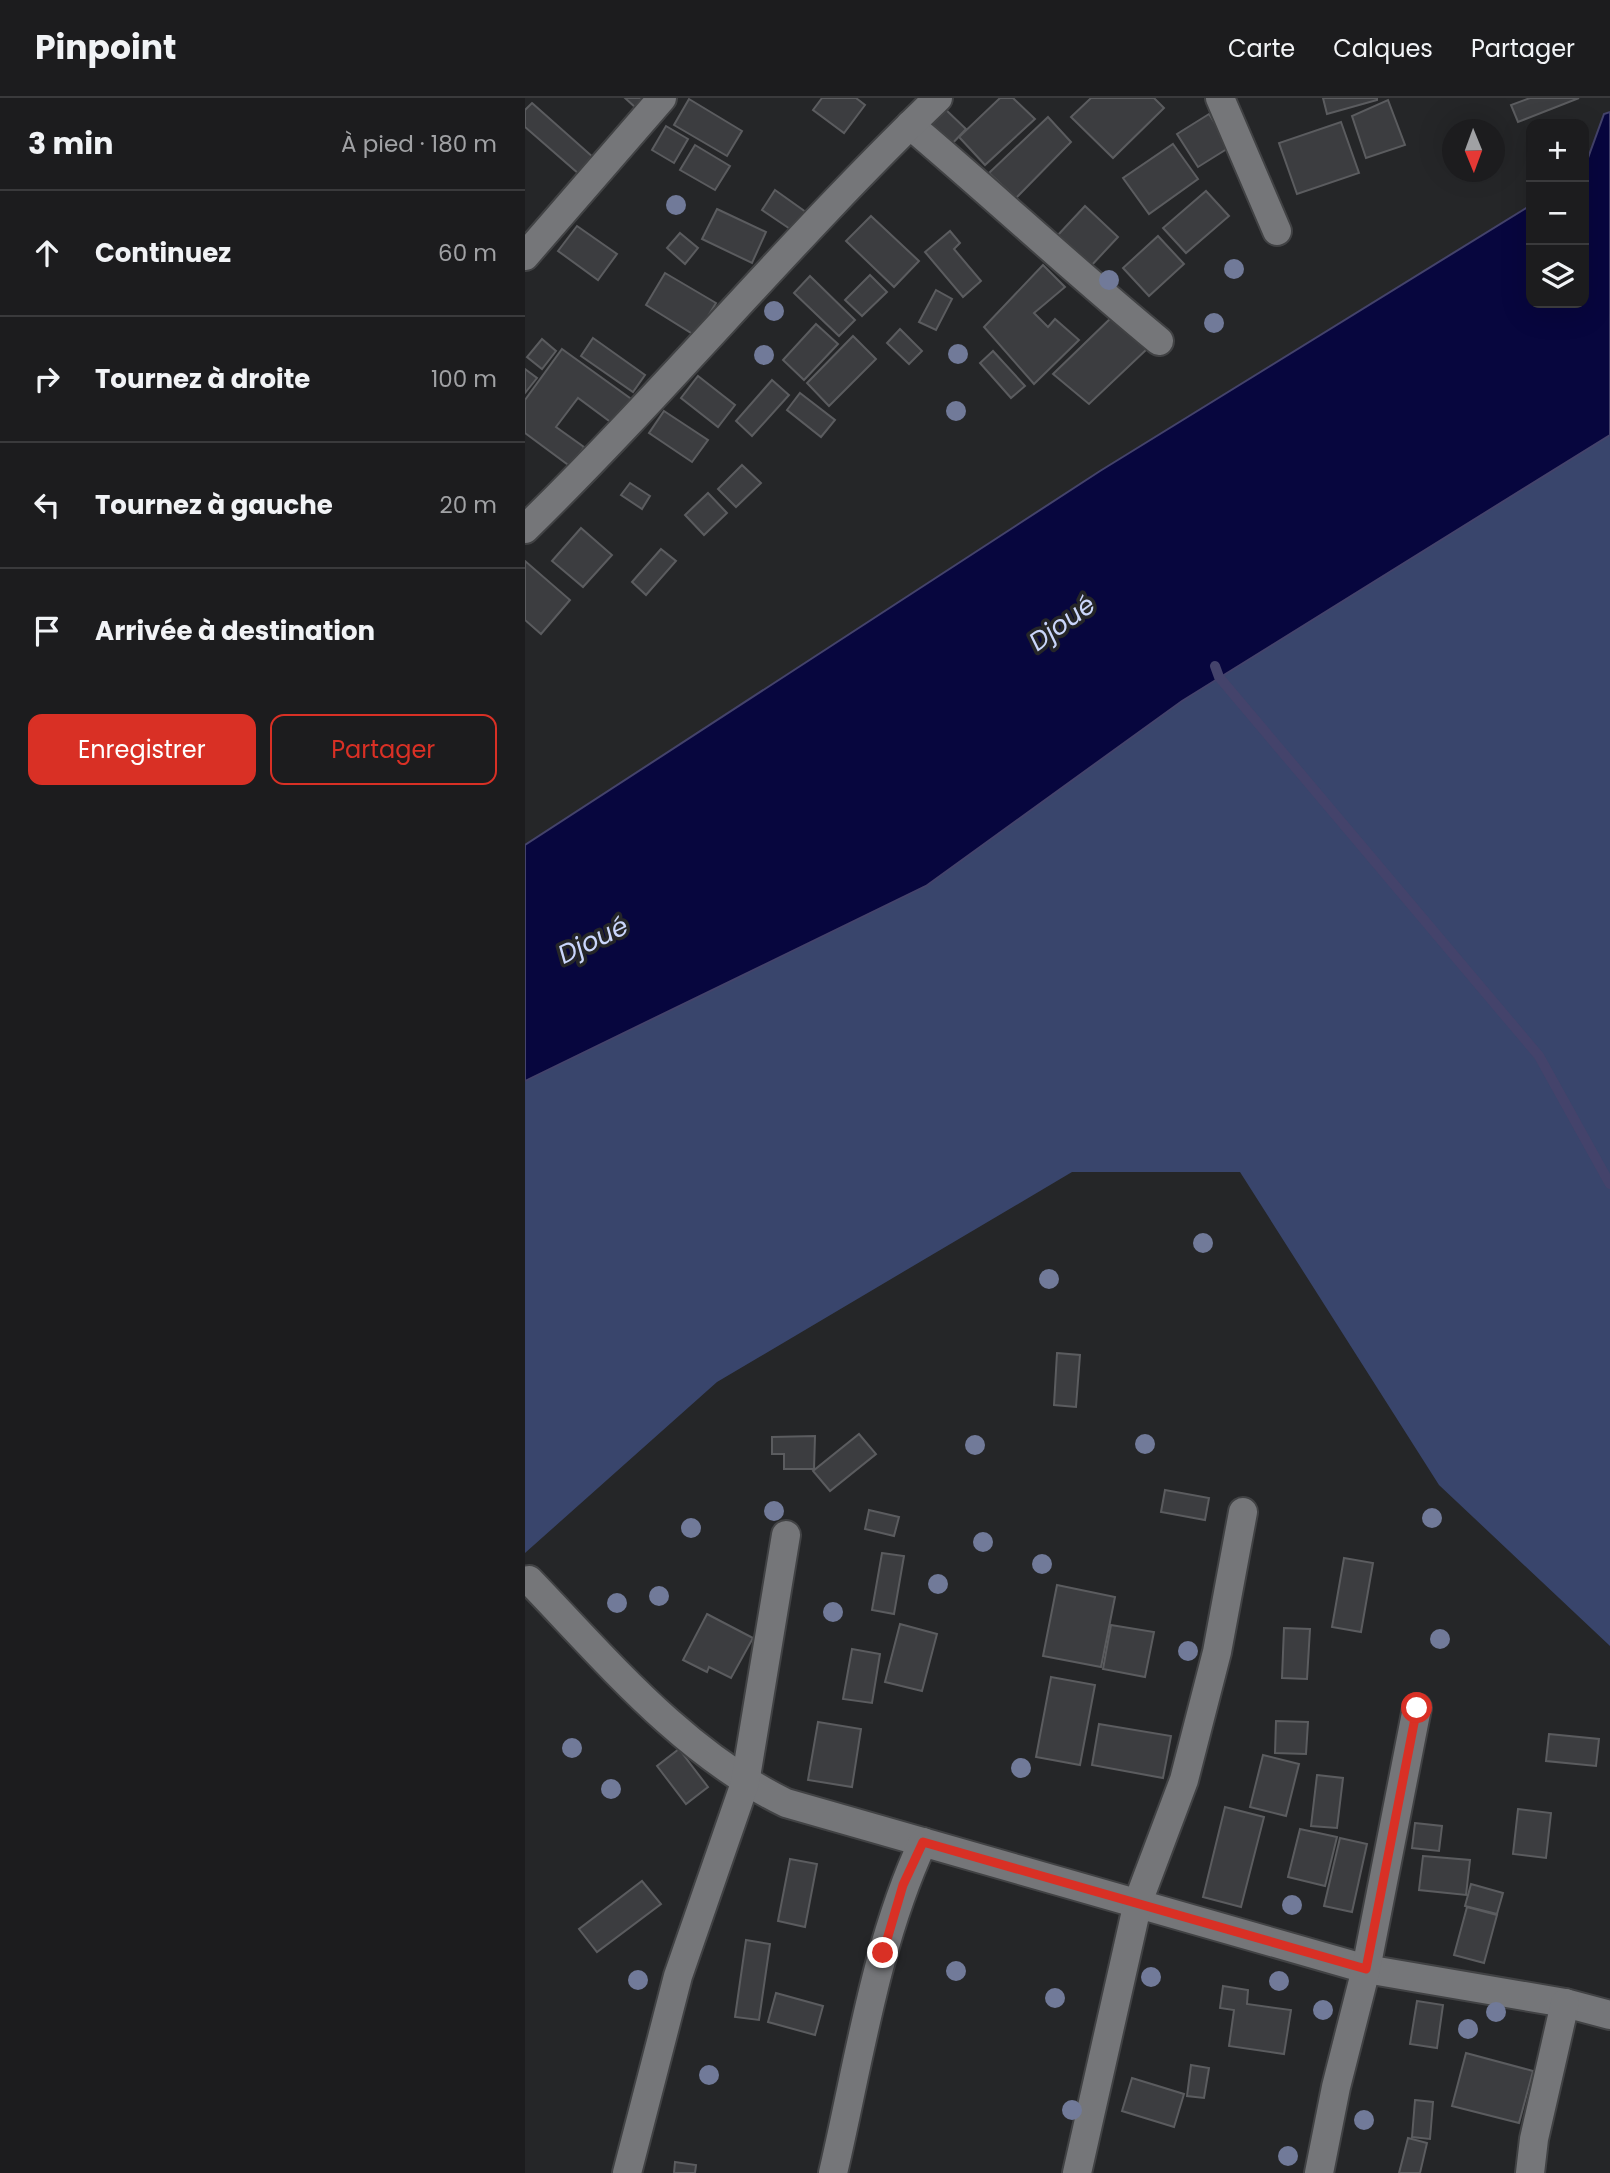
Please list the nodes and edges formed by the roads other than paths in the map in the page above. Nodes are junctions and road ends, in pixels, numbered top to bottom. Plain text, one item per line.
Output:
1 (662, 98) edge
2 (938, 98) edge
3 (1220, 98) edge
4 (910, 125) junction
5 (1277, 231) dead end
6 (525, 256) edge
7 (1159, 341) dead end
8 (525, 529) edge
9 (1243, 1512) dead end
10 (786, 1535) dead end
11 (529, 1580) dead end
12 (1417, 1708) dead end
13 (745, 1783) junction
14 (923, 1842) junction
15 (1138, 1902) junction
16 (1366, 1969) junction
17 (1566, 2003) junction
18 (1610, 2015) edge
19 (627, 2173) edge
20 (833, 2173) edge
21 (1077, 2173) edge
22 (1319, 2173) edge
23 (1530, 2173) edge

1 - 6 street
2 - 4 street
3 - 5 street
4 - 7 street
4 - 8 street
9 - 15 street
10 - 13 street
11 - 13 street
12 - 16 street
13 - 14 street
13 - 19 street
14 - 15 street
14 - 20 street
15 - 16 street
15 - 21 street
16 - 17 street
16 - 22 street
17 - 18 street
17 - 23 street

